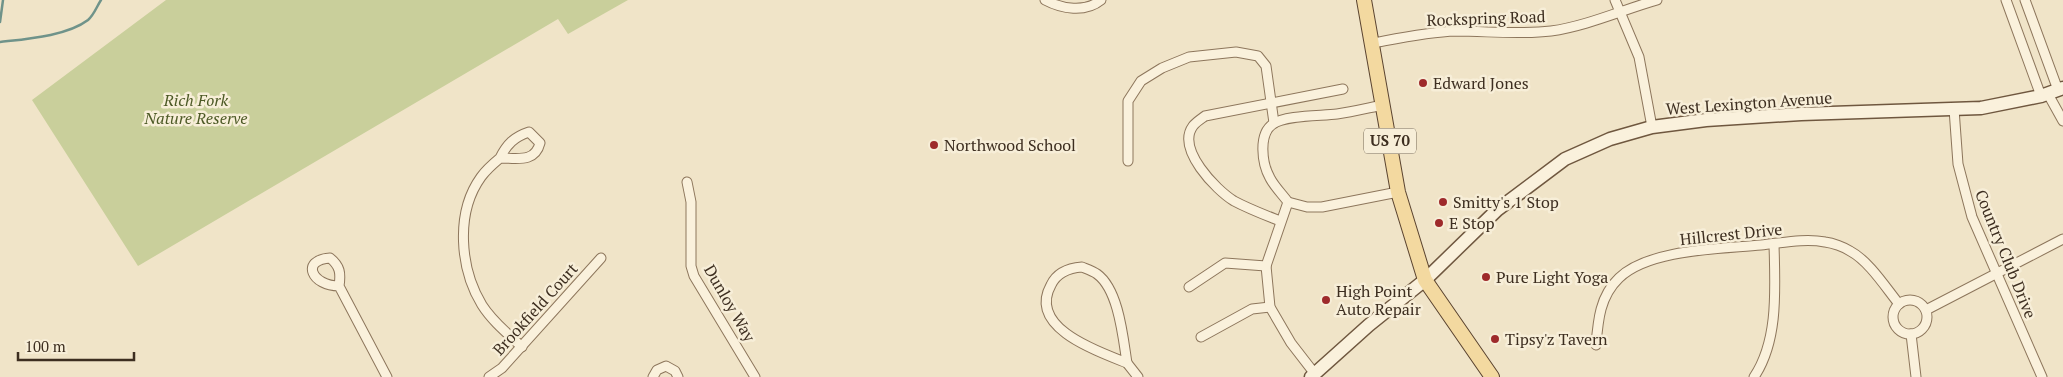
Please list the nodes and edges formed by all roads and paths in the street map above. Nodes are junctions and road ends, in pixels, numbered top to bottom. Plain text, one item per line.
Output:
1 (1044, 0) edge
2 (1101, 0) edge
3 (1364, 0) edge
4 (1615, 0) edge
5 (1657, 0) edge
6 (2006, 0) edge
7 (2025, 0) edge
8 (1620, 12) junction
9 (1373, 43) junction
10 (1343, 88) dead end
11 (2052, 92) edge
12 (1270, 103) junction
13 (1383, 105) junction
14 (1954, 110) junction
15 (2063, 121) edge
16 (1274, 123) junction
17 (1652, 127) junction
18 (500, 158) dead end
19 (1128, 161) dead end
20 (687, 182) dead end
21 (1398, 192) junction
22 (1288, 202) junction
23 (1280, 221) junction
24 (2063, 239) edge
25 (1774, 244) junction
26 (601, 258) dead end
27 (1266, 266) junction
28 (1996, 274) junction
29 (1425, 280) junction
30 (339, 286) dead end
31 (1188, 286) dead end
32 (1899, 304) junction
33 (1270, 307) junction
34 (1926, 310) junction
35 (1911, 334) junction
36 (1201, 337) dead end
37 (1596, 345) dead end
38 (522, 347) junction
39 (1127, 363) junction
40 (1312, 376) edge
41 (387, 377) edge
42 (489, 377) edge
43 (653, 377) edge
44 (678, 377) edge
45 (755, 377) edge
46 (1138, 377) edge
47 (1492, 377) edge
48 (1754, 377) edge
49 (1916, 377) edge
50 (2042, 377) edge

1 - 2 street
3 - 9 main road, US 70
4 - 8 street
5 - 8 street, Rockspring Road
6 - 11 street
7 - 11 street
8 - 9 street, Rockspring Road
8 - 17 street
9 - 13 main road, US 70
10 - 12 street
11 - 14 street, West Lexington Avenue
11 - 15 street
12 - 16 street
12 - 19 street
12 - 23 street
13 - 16 street
13 - 21 main road, US 70
14 - 17 street, West Lexington Avenue
14 - 28 street, Country Club Drive
16 - 22 street
17 - 29 street, West Lexington Avenue
18 - 38 street
20 - 45 street, Dunloy Way
21 - 22 street
21 - 29 main road, US 70
22 - 23 street
23 - 27 street
24 - 28 street
25 - 32 street, Hillcrest Drive
25 - 37 street, Hillcrest Drive
25 - 48 street
26 - 38 street, Brookfield Court
27 - 31 street
27 - 33 street
28 - 34 street
28 - 50 street, Country Club Drive
29 - 40 street, West Lexington Avenue
29 - 47 main road, US 70
30 - 41 street
32 - 34 street
32 - 35 street
33 - 36 street
33 - 40 street
34 - 35 street
35 - 49 street
38 - 42 street, Brookfield Court
39 - 39 street
39 - 46 street
43 - 44 street

